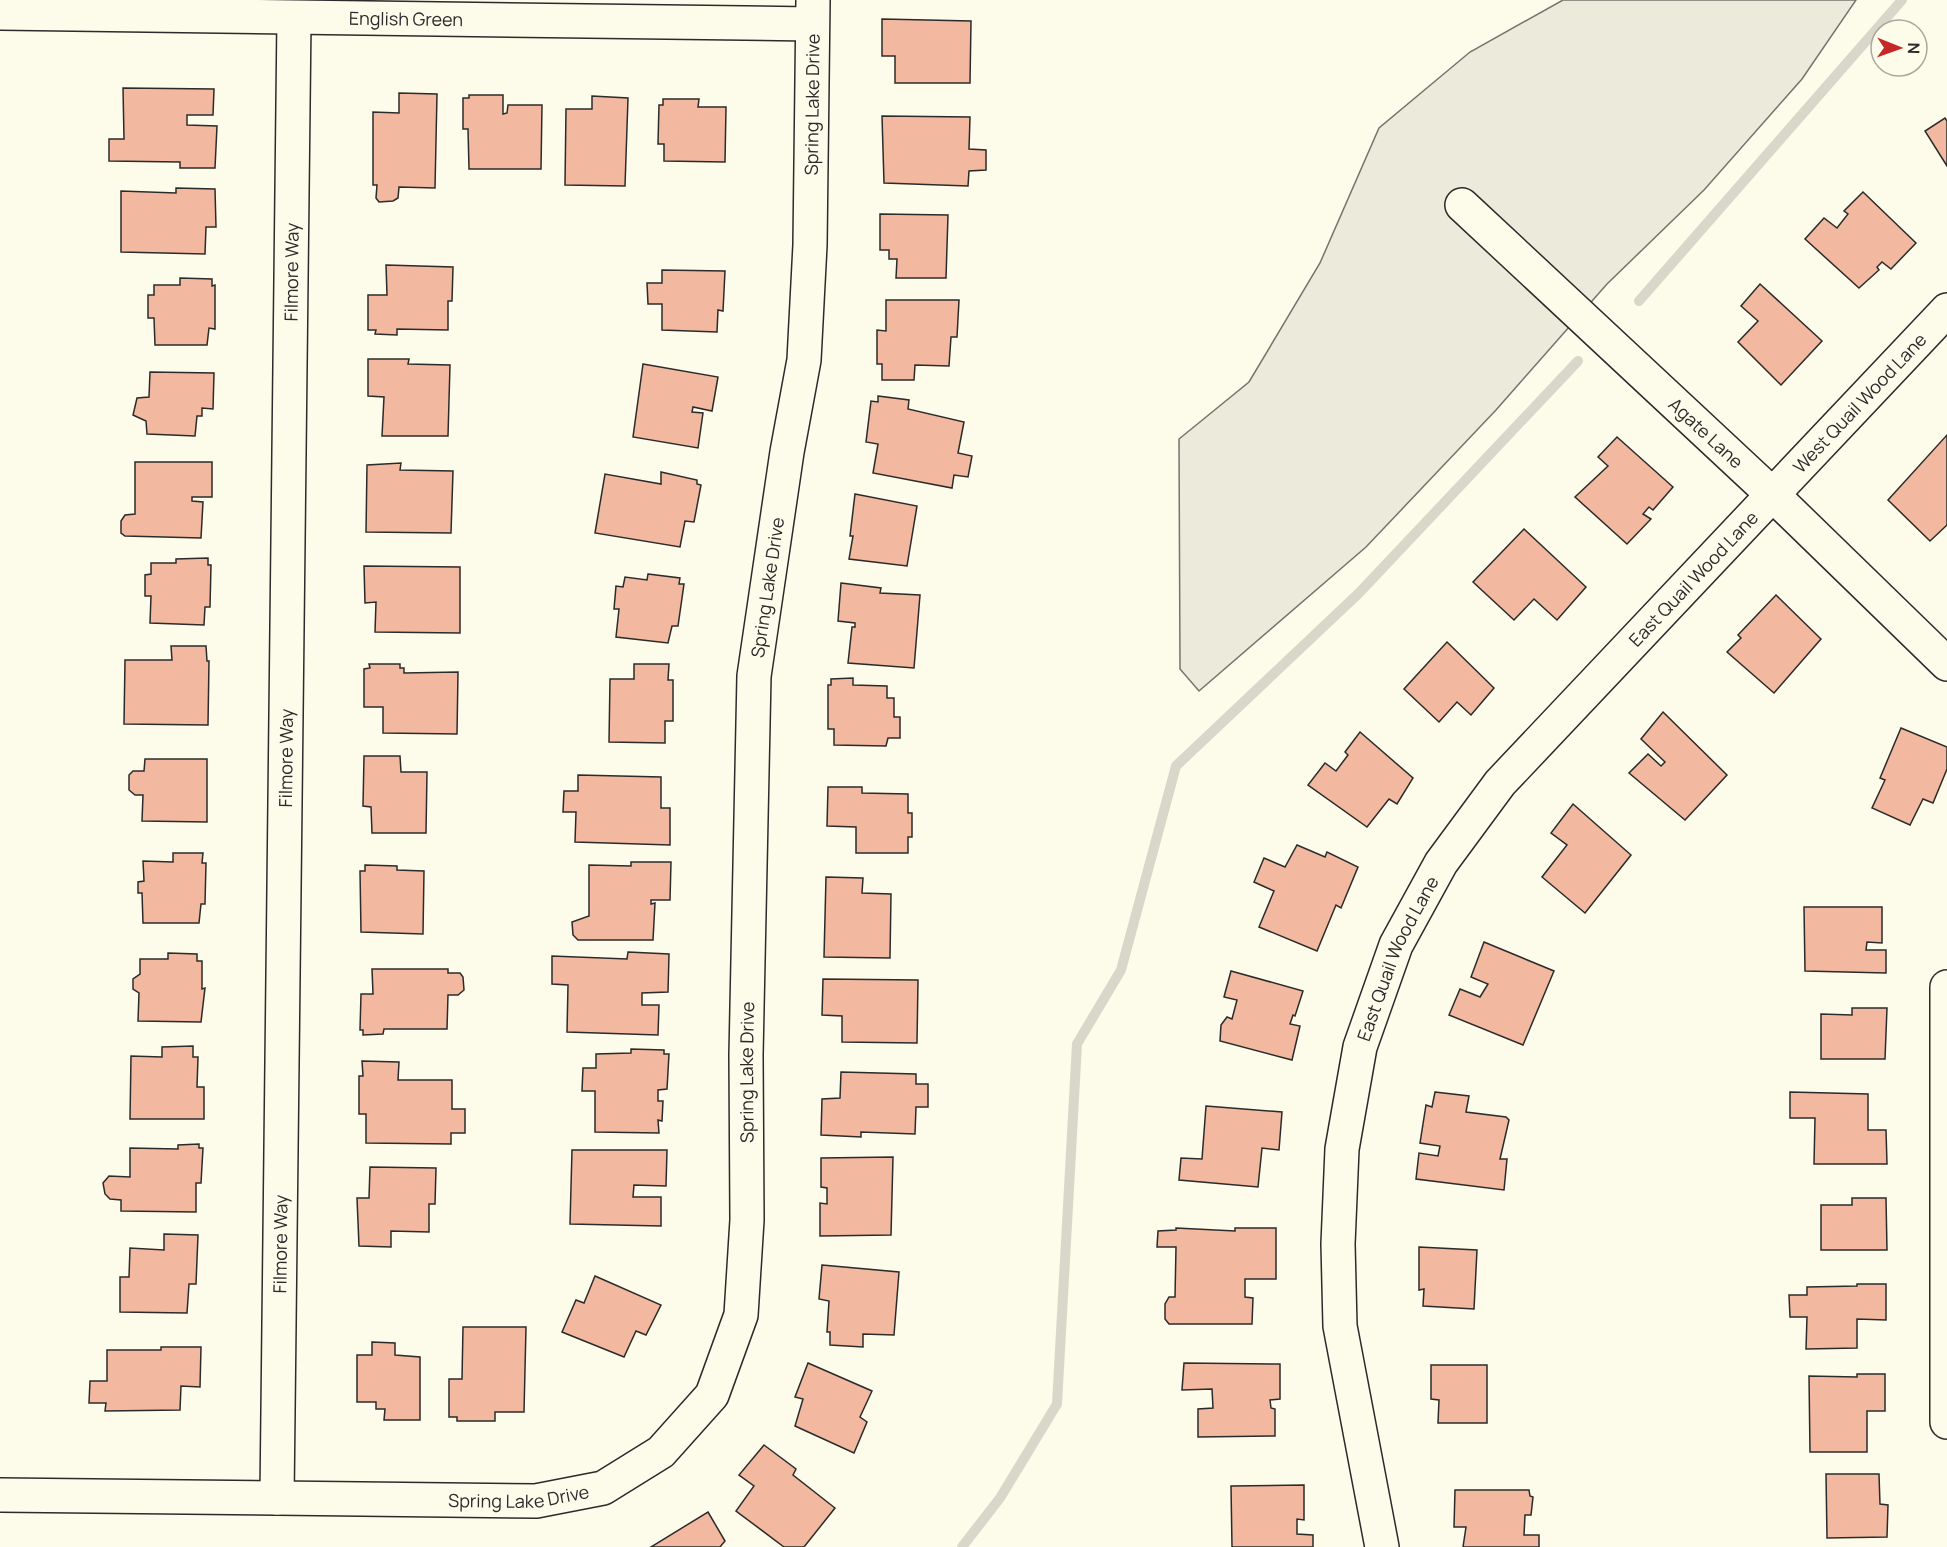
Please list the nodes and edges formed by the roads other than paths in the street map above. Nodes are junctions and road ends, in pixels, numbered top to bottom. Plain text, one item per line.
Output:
1 (812, 12) edge
2 (0, 13) edge
3 (294, 18) junction
4 (1462, 205) dead end
5 (1947, 310) edge
6 (1773, 495) junction
7 (1947, 664) edge
8 (1947, 987) edge
9 (1946, 1157) edge
10 (1947, 1422) edge
11 (0, 1495) edge
12 (277, 1498) junction
13 (1382, 1547) edge

1 - 3 street, English Green
1 - 12 street, Spring Lake Drive
2 - 3 street, English Green
3 - 12 street, Filmore Way
4 - 6 street, Agate Lane
5 - 6 street, West Quail Wood Lane
6 - 7 street, Agate Lane
6 - 13 street, East Quail Wood Lane
8 - 9 street
9 - 10 street
11 - 12 street, Spring Lake Drive

